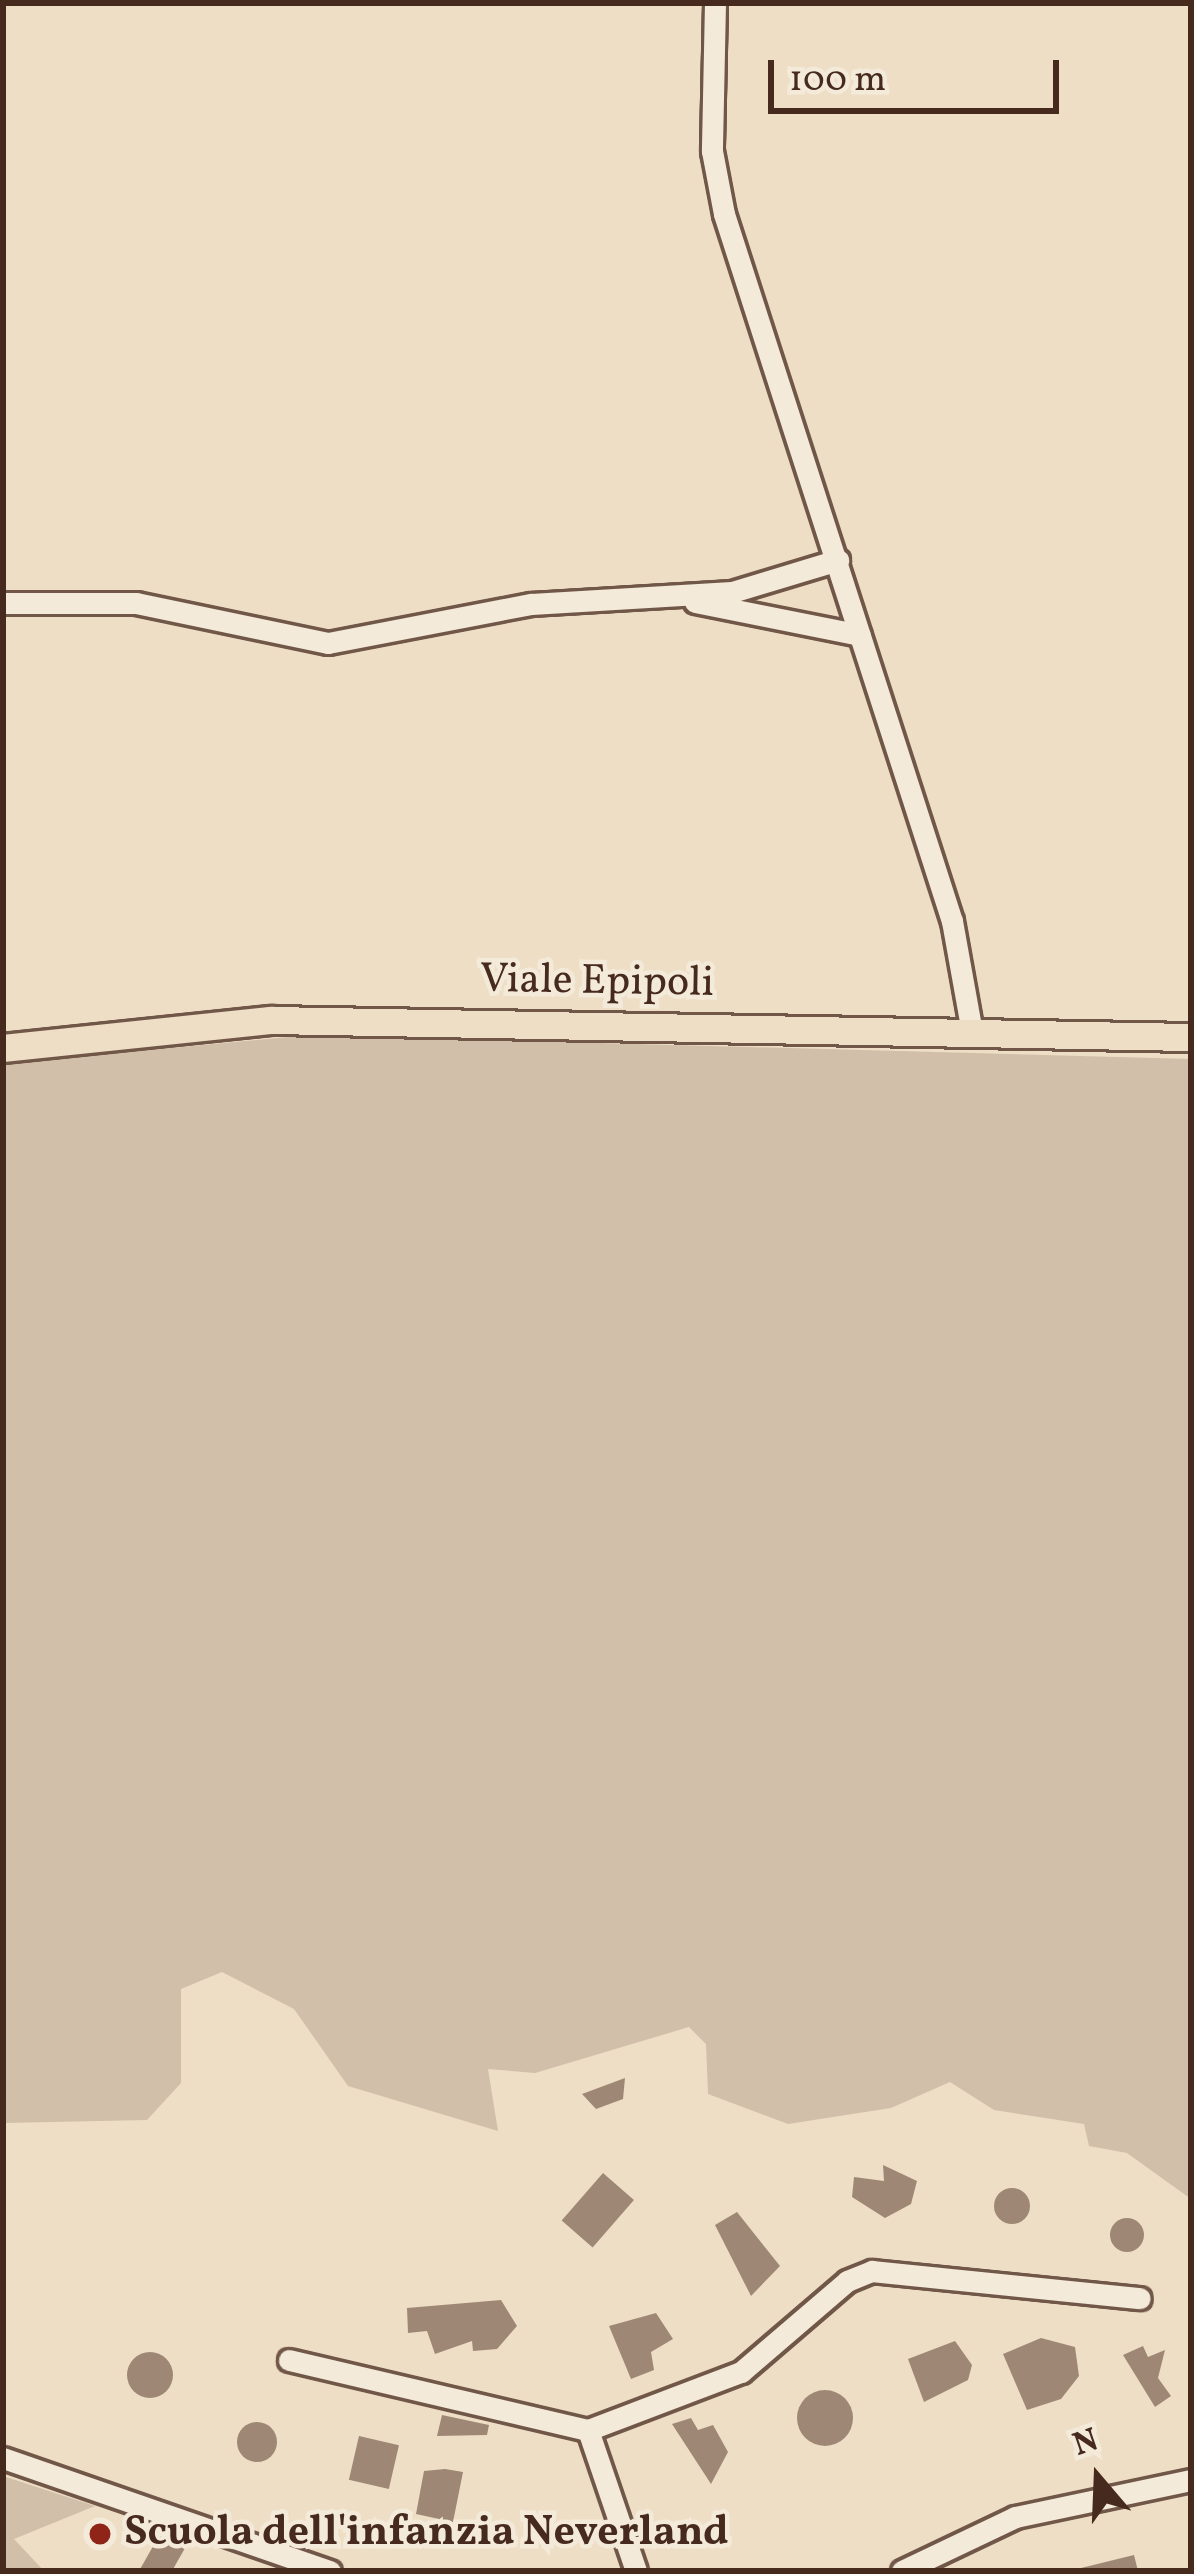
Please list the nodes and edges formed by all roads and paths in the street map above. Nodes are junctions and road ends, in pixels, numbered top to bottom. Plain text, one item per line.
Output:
1 (715, 3) edge
2 (838, 560) junction
3 (677, 598) junction
4 (3, 603) edge
5 (860, 634) junction
6 (972, 1032) junction
7 (1191, 1037) edge
8 (3, 1048) edge
9 (1140, 2299) dead end
10 (289, 2360) dead end
11 (588, 2430) junction
12 (3, 2458) edge
13 (1191, 2480) edge
14 (330, 2571) edge
15 (636, 2571) edge
16 (902, 2571) edge

1 - 2 street
2 - 3 street
2 - 5 street
3 - 4 street
3 - 5 street
5 - 6 street
6 - 7 main road, Viale Epipoli
6 - 8 main road, Viale Epipoli
9 - 11 street
10 - 11 street
11 - 15 street
12 - 14 street
13 - 16 street

